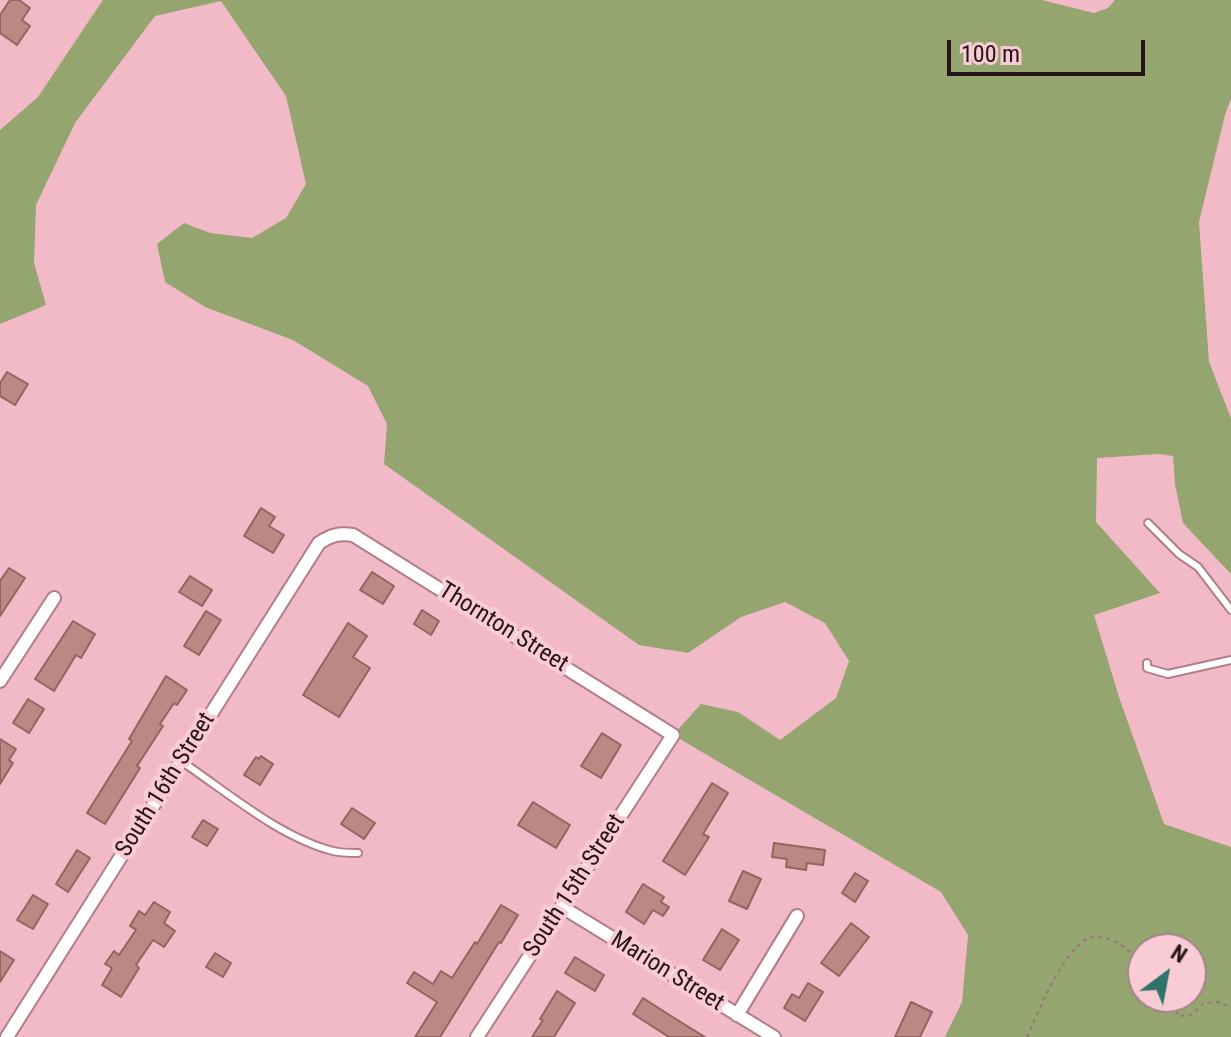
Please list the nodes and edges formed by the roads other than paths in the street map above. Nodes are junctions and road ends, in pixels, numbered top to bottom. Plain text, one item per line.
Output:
1 (1148, 523) dead end
2 (329, 536) joint
3 (54, 598) dead end
4 (1231, 610) edge
5 (1231, 660) edge
6 (1147, 663) dead end
7 (0, 681) edge
8 (673, 735) joint
9 (181, 761) junction
10 (358, 853) dead end
11 (562, 907) junction
12 (797, 916) dead end
13 (737, 1015) junction
14 (7, 1037) edge
15 (477, 1037) edge
16 (774, 1037) edge

1 - 4 lane
2 - 8 street, Thornton Street
2 - 9 street, South 16th Street
3 - 7 street
5 - 6 lane
8 - 11 street, South 15th Street
9 - 10 lane
9 - 14 street, South 16th Street
11 - 13 street, Marion Street
11 - 15 street, South 15th Street
12 - 13 street
13 - 16 street, Marion Street

